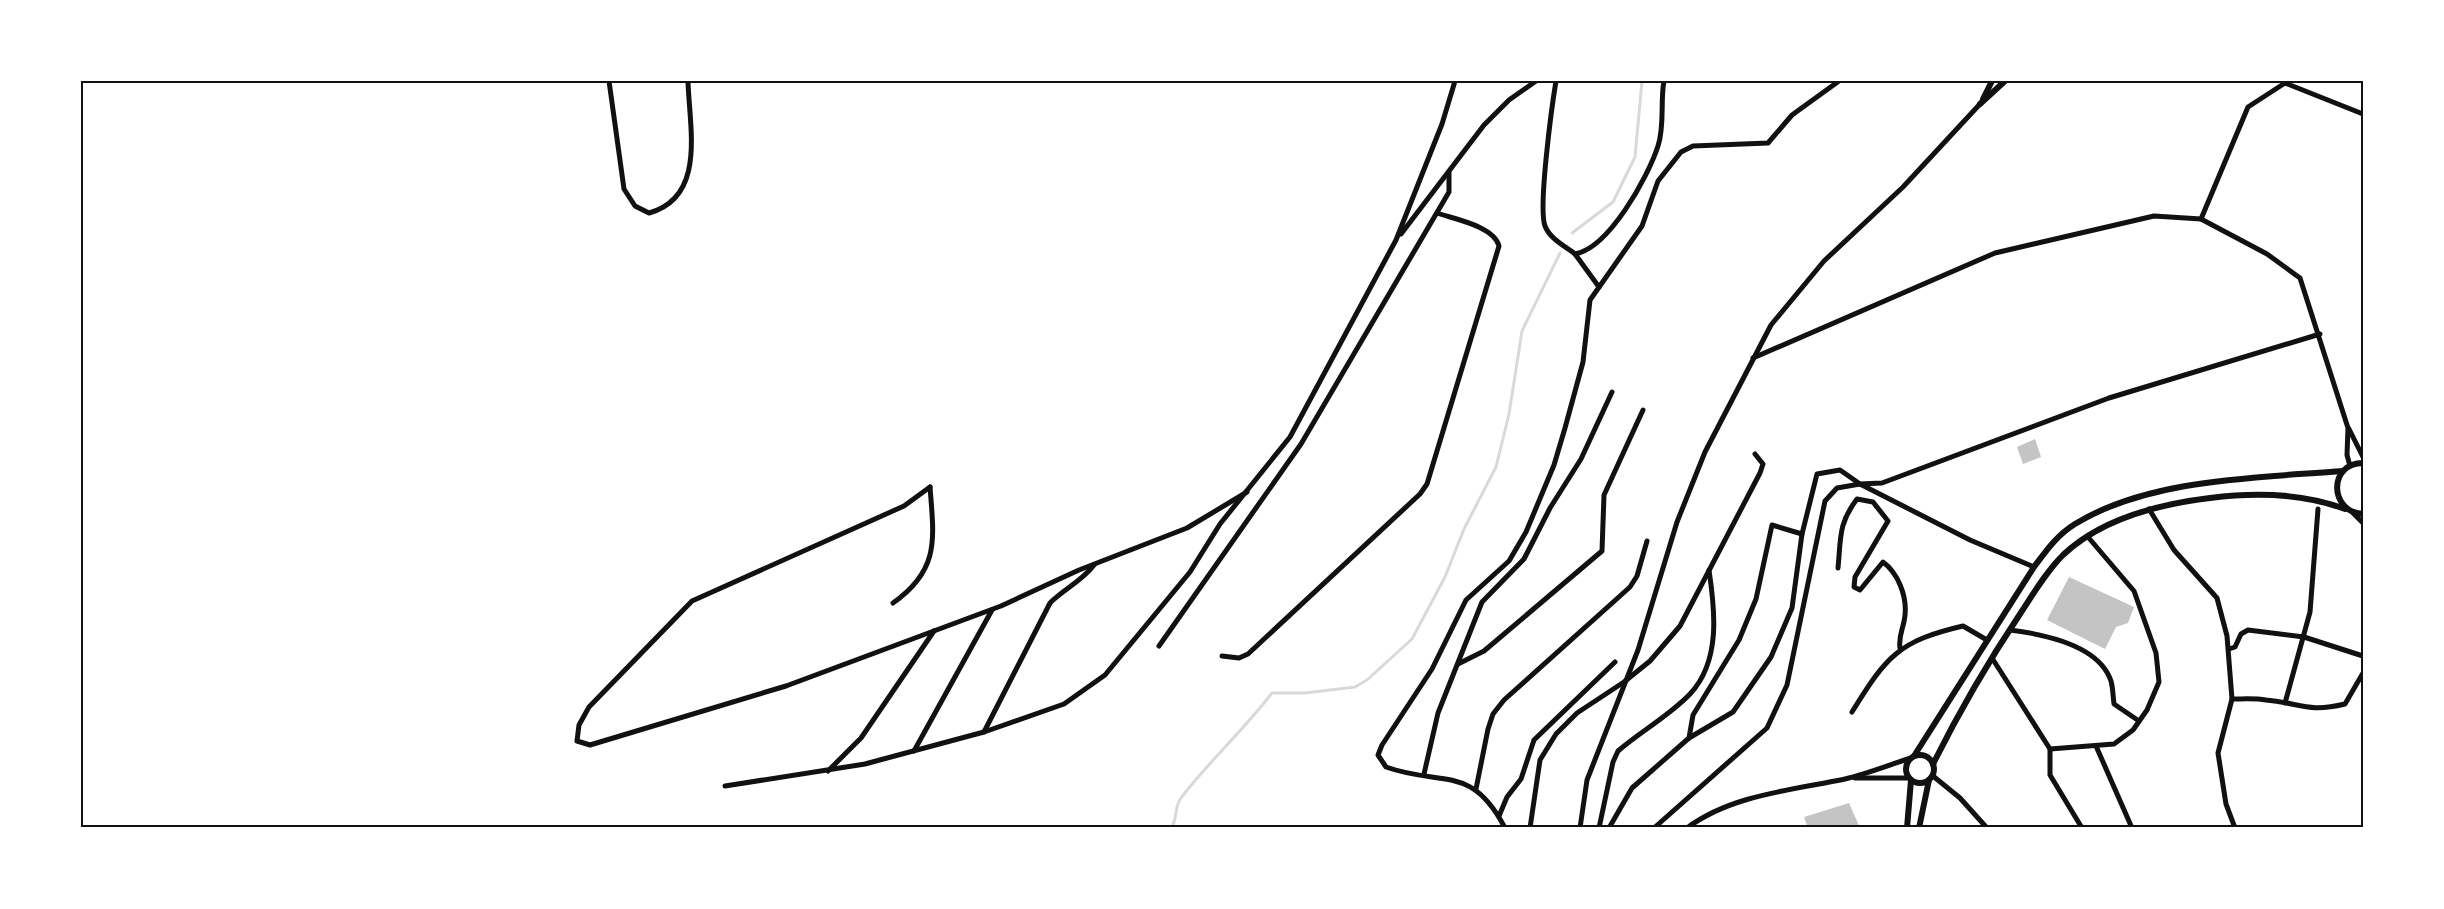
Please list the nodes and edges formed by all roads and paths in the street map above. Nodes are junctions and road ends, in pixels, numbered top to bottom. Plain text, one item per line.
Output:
1 (609, 81) edge
2 (688, 81) edge
3 (1455, 81) edge
4 (1536, 81) edge
5 (1556, 81) edge
6 (1664, 81) edge
7 (1839, 81) edge
8 (1992, 81) edge
9 (2005, 81) edge
10 (1980, 104) junction
11 (2363, 114) edge
12 (1449, 172) junction
13 (1437, 213) junction
14 (2201, 219) junction
15 (1396, 240) junction
16 (1575, 254) junction
17 (1599, 287) junction
18 (2320, 334) junction
19 (1753, 358) junction
20 (1612, 392) dead end
21 (1643, 410) dead end
22 (2348, 428) junction
23 (1755, 454) dead end
24 (2363, 457) edge
25 (2363, 463) edge
26 (2350, 466) junction
27 (2343, 471) junction
28 (1860, 484) junction
29 (1247, 492) junction
30 (2145, 495) junction
31 (2149, 509) junction
32 (2318, 509) dead end
33 (2345, 509) junction
34 (2353, 513) junction
35 (2363, 514) edge
36 (2363, 523) edge
37 (1802, 534) junction
38 (2088, 537) junction
39 (1647, 541) dead end
40 (1095, 564) junction
41 (2034, 567) junction
42 (1708, 568) junction
43 (1838, 568) dead end
44 (892, 603) dead end
45 (993, 608) junction
46 (935, 630) junction
47 (2010, 630) junction
48 (2304, 638) junction
49 (1987, 640) junction
50 (1159, 646) dead end
51 (1900, 648) junction
52 (2229, 649) junction
53 (1222, 656) dead end
54 (2363, 656) edge
55 (1992, 658) junction
56 (1615, 662) dead end
57 (1458, 664) junction
58 (2363, 673) edge
59 (1624, 682) junction
60 (2232, 699) junction
61 (2285, 703) junction
62 (1852, 712) dead end
63 (2139, 721) junction
64 (984, 732) junction
65 (1689, 738) junction
66 (2096, 746) junction
67 (2050, 749) junction
68 (914, 751) junction
69 (1913, 757) junction
70 (1933, 764) junction
71 (828, 771) junction
72 (1424, 774) junction
73 (1848, 778) junction
74 (1931, 778) junction
75 (1910, 779) junction
76 (725, 786) dead end
77 (1476, 789) junction
78 (1499, 816) junction
79 (1505, 828) edge
80 (1530, 828) edge
81 (1580, 828) edge
82 (1599, 828) edge
83 (1609, 828) edge
84 (1654, 828) edge
85 (1687, 828) edge
86 (1906, 828) edge
87 (1919, 828) edge
88 (1987, 828) edge
89 (2082, 828) edge
90 (2132, 828) edge
91 (2235, 828) edge

1 - 2 street
3 - 15 street
4 - 12 street
5 - 16 street
6 - 16 street
7 - 17 street
8 - 10 street
9 - 10 street
10 - 19 street
11 - 14 street
12 - 13 street
12 - 15 street
13 - 50 street
13 - 53 street
14 - 18 street
14 - 19 street
15 - 29 street
16 - 17 street
17 - 72 street
18 - 22 street
18 - 28 street
19 - 59 street
20 - 57 street
21 - 57 street
22 - 24 street
22 - 26 street
23 - 42 street
25 - 26 street
26 - 27 street
27 - 30 street
27 - 33 street
28 - 37 street
28 - 41 street
28 - 84 street
29 - 40 street
29 - 64 street
30 - 31 street
30 - 41 street
31 - 33 street
31 - 38 street
31 - 52 street
32 - 48 street
33 - 34 street
34 - 35 street
34 - 36 street
37 - 65 street
37 - 65 street
38 - 47 street
38 - 63 street
39 - 77 street
40 - 45 street
40 - 64 street
41 - 49 street
42 - 59 street
42 - 82 street
43 - 51 street
44 - 46 street
45 - 46 street
45 - 68 street
46 - 71 street
47 - 55 street
47 - 63 street
48 - 52 street
48 - 54 street
48 - 61 street
49 - 51 street
49 - 69 street
51 - 62 street
52 - 60 street
55 - 67 street
55 - 70 street
56 - 78 street
57 - 72 street
58 - 61 street
59 - 80 street
59 - 81 street
60 - 61 street
60 - 91 street
63 - 66 street
64 - 68 street
65 - 83 street
66 - 67 street
66 - 90 street
67 - 89 street
68 - 71 street
69 - 70 street
69 - 73 street
69 - 75 street
70 - 74 street
71 - 76 street
72 - 77 street
73 - 75 street
73 - 85 street
74 - 75 street
74 - 87 street
74 - 88 street
75 - 86 street
77 - 78 street
78 - 79 street

